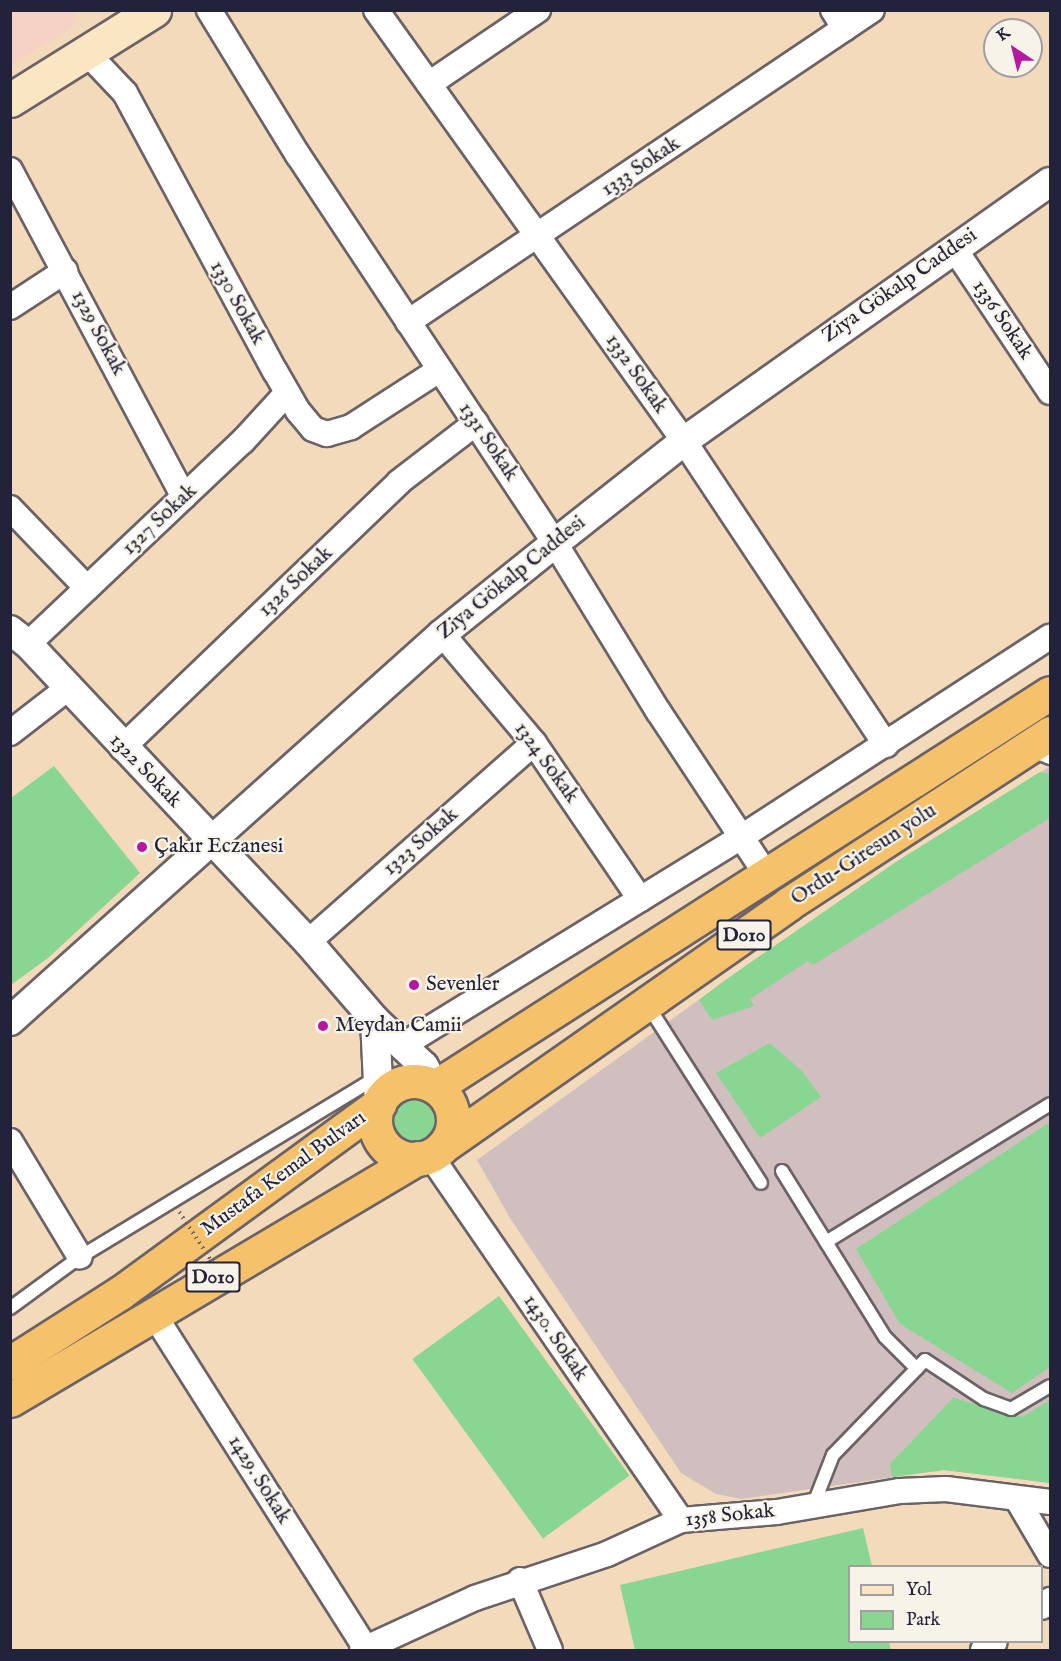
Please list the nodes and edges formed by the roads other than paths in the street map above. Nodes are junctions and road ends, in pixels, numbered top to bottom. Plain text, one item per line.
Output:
1 (154, 10) edge
2 (209, 10) edge
3 (376, 10) edge
4 (538, 10) edge
5 (872, 10) edge
6 (839, 20) edge
7 (87, 53) junction
8 (429, 84) junction
9 (10, 100) edge
10 (10, 170) edge
11 (1050, 182) edge
12 (539, 237) junction
13 (954, 248) junction
14 (65, 271) junction
15 (10, 307) edge
16 (408, 322) junction
17 (439, 370) junction
18 (1050, 392) edge
19 (287, 393) junction
20 (476, 423) junction
21 (684, 441) junction
22 (184, 497) junction
23 (10, 508) edge
24 (555, 543) junction
25 (87, 588) junction
26 (442, 634) junction
27 (19, 637) edge
28 (1050, 637) edge
29 (68, 688) junction
30 (1050, 693) edge
31 (10, 733) edge
32 (534, 743) junction
33 (886, 745) junction
34 (1042, 746) edge
35 (122, 748) junction
36 (743, 836) junction
37 (211, 839) junction
38 (766, 874) junction
39 (640, 899) junction
40 (308, 942) junction
41 (646, 1003) junction
42 (375, 1020) junction
43 (10, 1021) edge
44 (403, 1045) junction
45 (435, 1087) junction
46 (379, 1090) junction
47 (1050, 1104) edge
48 (10, 1141) edge
49 (430, 1153) junction
50 (782, 1171) dead end
51 (761, 1184) dead end
52 (826, 1242) junction
53 (80, 1257) junction
54 (10, 1308) edge
55 (153, 1312) junction
56 (10, 1363) edge
57 (917, 1369) junction
58 (1050, 1386) edge
59 (10, 1400) edge
60 (1017, 1499) junction
61 (1050, 1502) edge
62 (813, 1506) junction
63 (681, 1520) junction
64 (1050, 1555) edge
65 (520, 1580) junction
66 (364, 1649) edge
67 (550, 1650) edge

1 - 7 main road
2 - 16 street, 1331 Sokak
3 - 8 street, 1332 Sokak
4 - 8 street
5 - 6 street, 1333 Sokak
6 - 12 street, 1333 Sokak
7 - 9 main road
7 - 19 street, 1330 Sokak
8 - 12 street, 1332 Sokak
10 - 14 street, 1329 Sokak
11 - 13 street, Ziya Gökalp Caddesi
12 - 16 street, 1333 Sokak
12 - 21 street, 1332 Sokak
13 - 18 street, 1336 Sokak
13 - 21 street, Ziya Gökalp Caddesi
14 - 15 street
14 - 22 street, 1329 Sokak
16 - 17 street, 1331 Sokak
17 - 19 street, 1330 Sokak
17 - 20 street, 1331 Sokak
19 - 22 street, 1327 Sokak
20 - 24 street, 1331 Sokak
20 - 35 street, 1326 Sokak
21 - 24 street, Ziya Gökalp Caddesi
21 - 33 street, 1332 Sokak
22 - 25 street, 1327 Sokak
23 - 25 street
24 - 26 street, Ziya Gökalp Caddesi
24 - 36 street, 1331 Sokak
25 - 27 street, 1327 Sokak
26 - 32 street, 1324 Sokak
26 - 37 street, Ziya Gökalp Caddesi
27 - 29 street, 1322 Sokak
28 - 33 street
29 - 31 street
29 - 35 street, 1322 Sokak
30 - 38 highway, Ordu-Giresun yolu / D010
32 - 39 street, 1324 Sokak
32 - 40 street, 1323 Sokak
33 - 36 street
34 - 41 highway, Ordu-Giresun yolu / D010
35 - 37 street, 1322 Sokak
36 - 38 street, 1331 Sokak
36 - 39 street
37 - 40 street, 1322 Sokak
37 - 43 street, Ziya Gökalp Caddesi
38 - 45 highway, Ordu-Giresun yolu / D010
39 - 44 street
40 - 42 street, 1322 Sokak
41 - 49 highway, Ordu-Giresun yolu / D010
41 - 51 lane
42 - 44 street, 1322 Sokak
42 - 46 street
44 - 45 street, 1322 Sokak
45 - 46 highway
45 - 49 highway
46 - 49 highway
46 - 53 lane
46 - 56 highway, Mustafa Kemal Bulvarı / D010
47 - 52 lane
48 - 53 street
49 - 55 highway, Mustafa Kemal Bulvarı / D010
49 - 63 street, 1430. Sokak
50 - 52 lane
52 - 57 lane
53 - 54 lane
55 - 59 highway, Mustafa Kemal Bulvarı / D010
55 - 66 street, 1429. Sokak
57 - 58 lane
57 - 62 lane
60 - 61 street, 1358 Sokak
60 - 62 street, 1358 Sokak
60 - 64 street
62 - 63 street, 1358 Sokak
63 - 65 street, 1358 Sokak
65 - 66 street, 1358 Sokak
65 - 67 street

